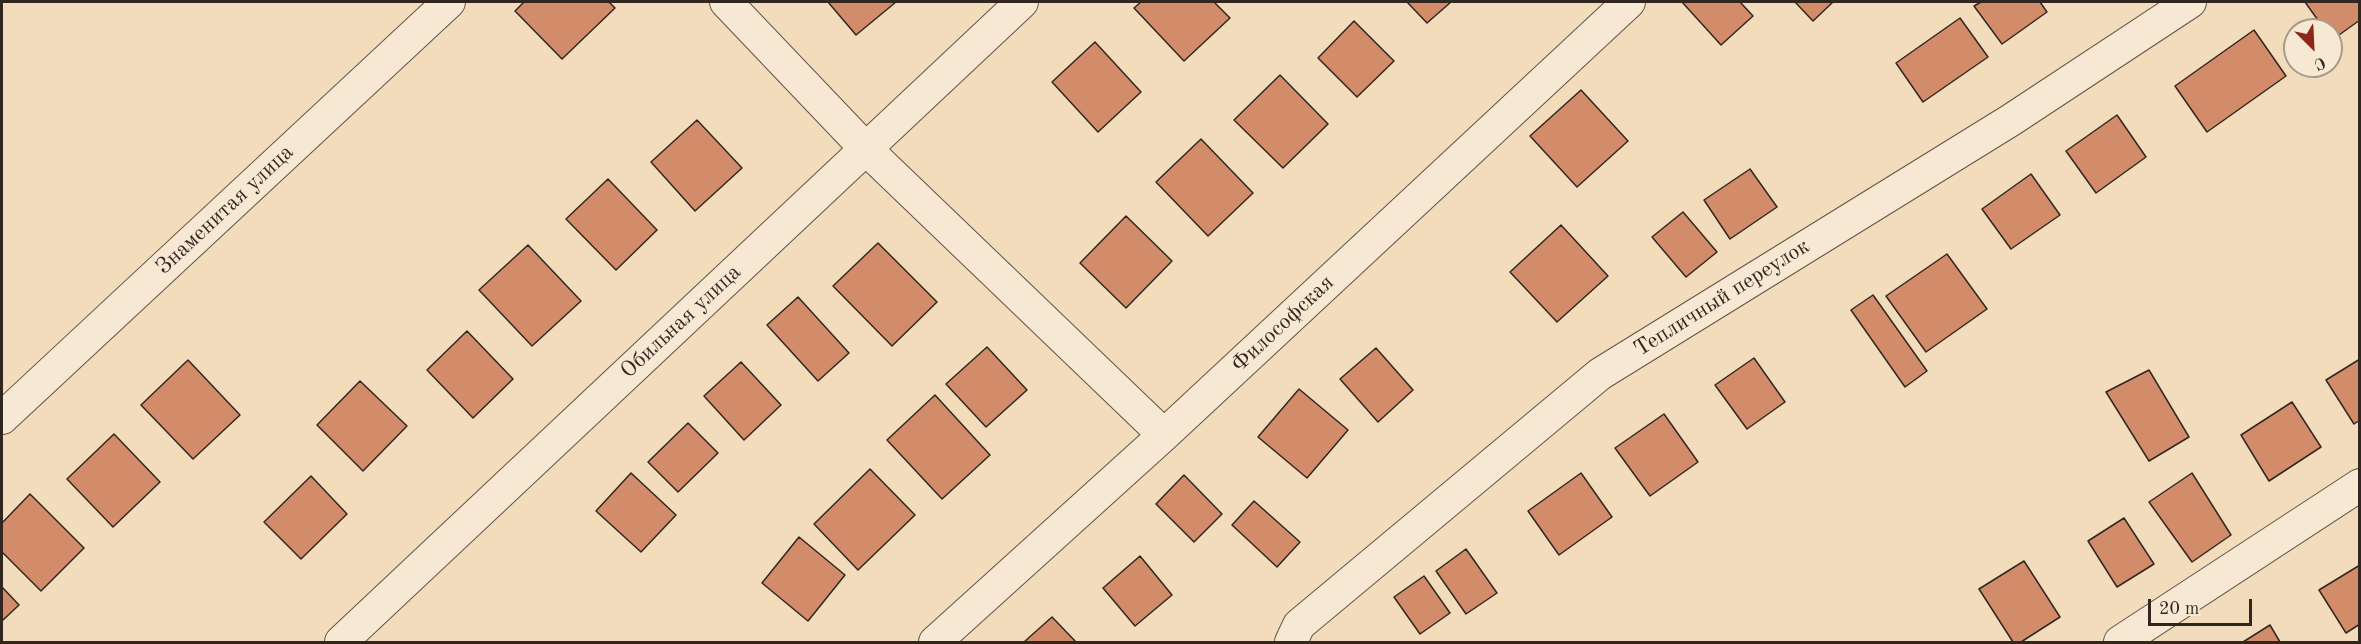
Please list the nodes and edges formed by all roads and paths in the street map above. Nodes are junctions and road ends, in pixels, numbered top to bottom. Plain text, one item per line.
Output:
1 (449, 2) edge
2 (726, 2) edge
3 (1022, 2) edge
4 (1629, 2) edge
5 (2190, 2) edge
6 (866, 149) junction
7 (2, 418) edge
8 (1164, 435) junction
9 (2360, 485) edge
10 (340, 642) edge
11 (935, 642) edge
12 (1291, 642) edge
13 (2120, 642) edge

1 - 7 street, Знаменитая улица
2 - 6 street
3 - 6 street, Обильная улица
4 - 8 street, Философская
5 - 12 street, Тепличный переулок
6 - 8 street
6 - 10 street, Обильная улица
8 - 11 street, Философская
9 - 13 street

